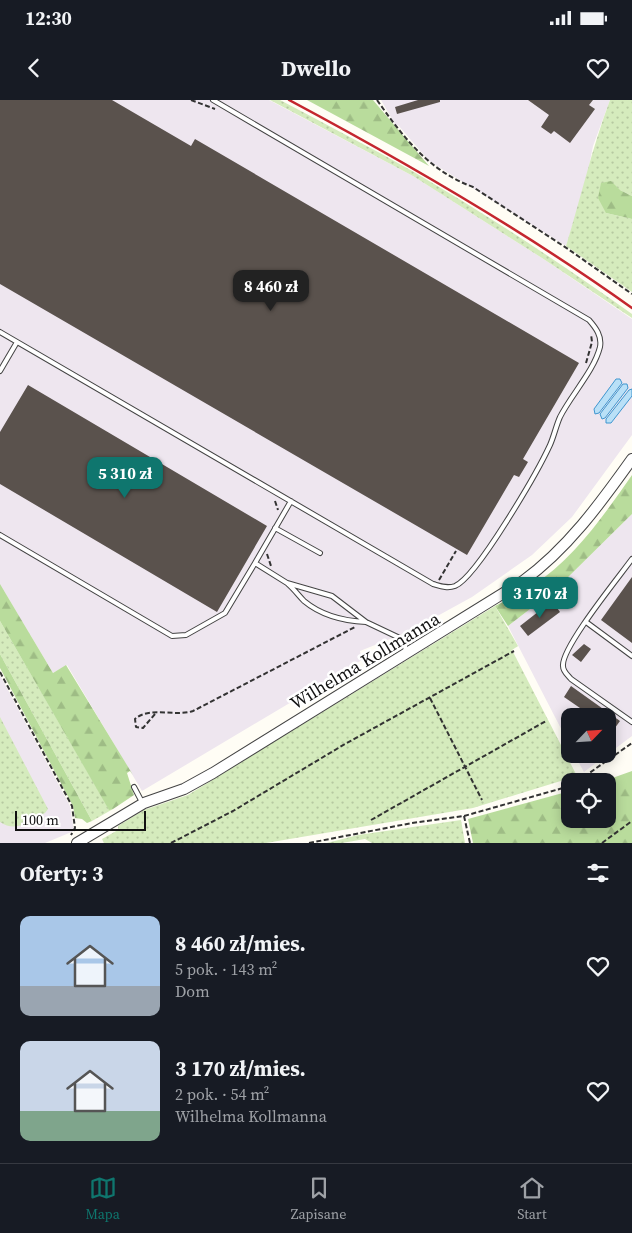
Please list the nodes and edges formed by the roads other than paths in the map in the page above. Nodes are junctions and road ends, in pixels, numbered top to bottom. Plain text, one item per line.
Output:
1 (213, 100) edge
2 (0, 332) edge
3 (17, 342) junction
4 (0, 371) edge
5 (632, 459) edge
6 (291, 501) junction
7 (276, 528) junction
8 (0, 535) edge
9 (320, 553) dead end
10 (632, 559) edge
11 (255, 563) junction
12 (287, 583) junction
13 (366, 622) junction
14 (586, 622) junction
15 (406, 654) junction
16 (632, 656) edge
17 (632, 722) edge
18 (134, 787) dead end
19 (142, 804) junction
20 (74, 841) edge

1 - 6 lane
2 - 3 lane
3 - 4 lane
3 - 6 lane
5 - 15 street, Wilhelma Kollmanna
6 - 7 lane
7 - 9 lane
7 - 11 lane
8 - 11 lane
10 - 14 lane
11 - 12 lane
12 - 13 lane
12 - 13 lane
13 - 15 lane
14 - 16 lane
14 - 17 lane
15 - 19 street, Wilhelma Kollmanna
18 - 19 lane
19 - 20 street, Wilhelma Kollmanna

